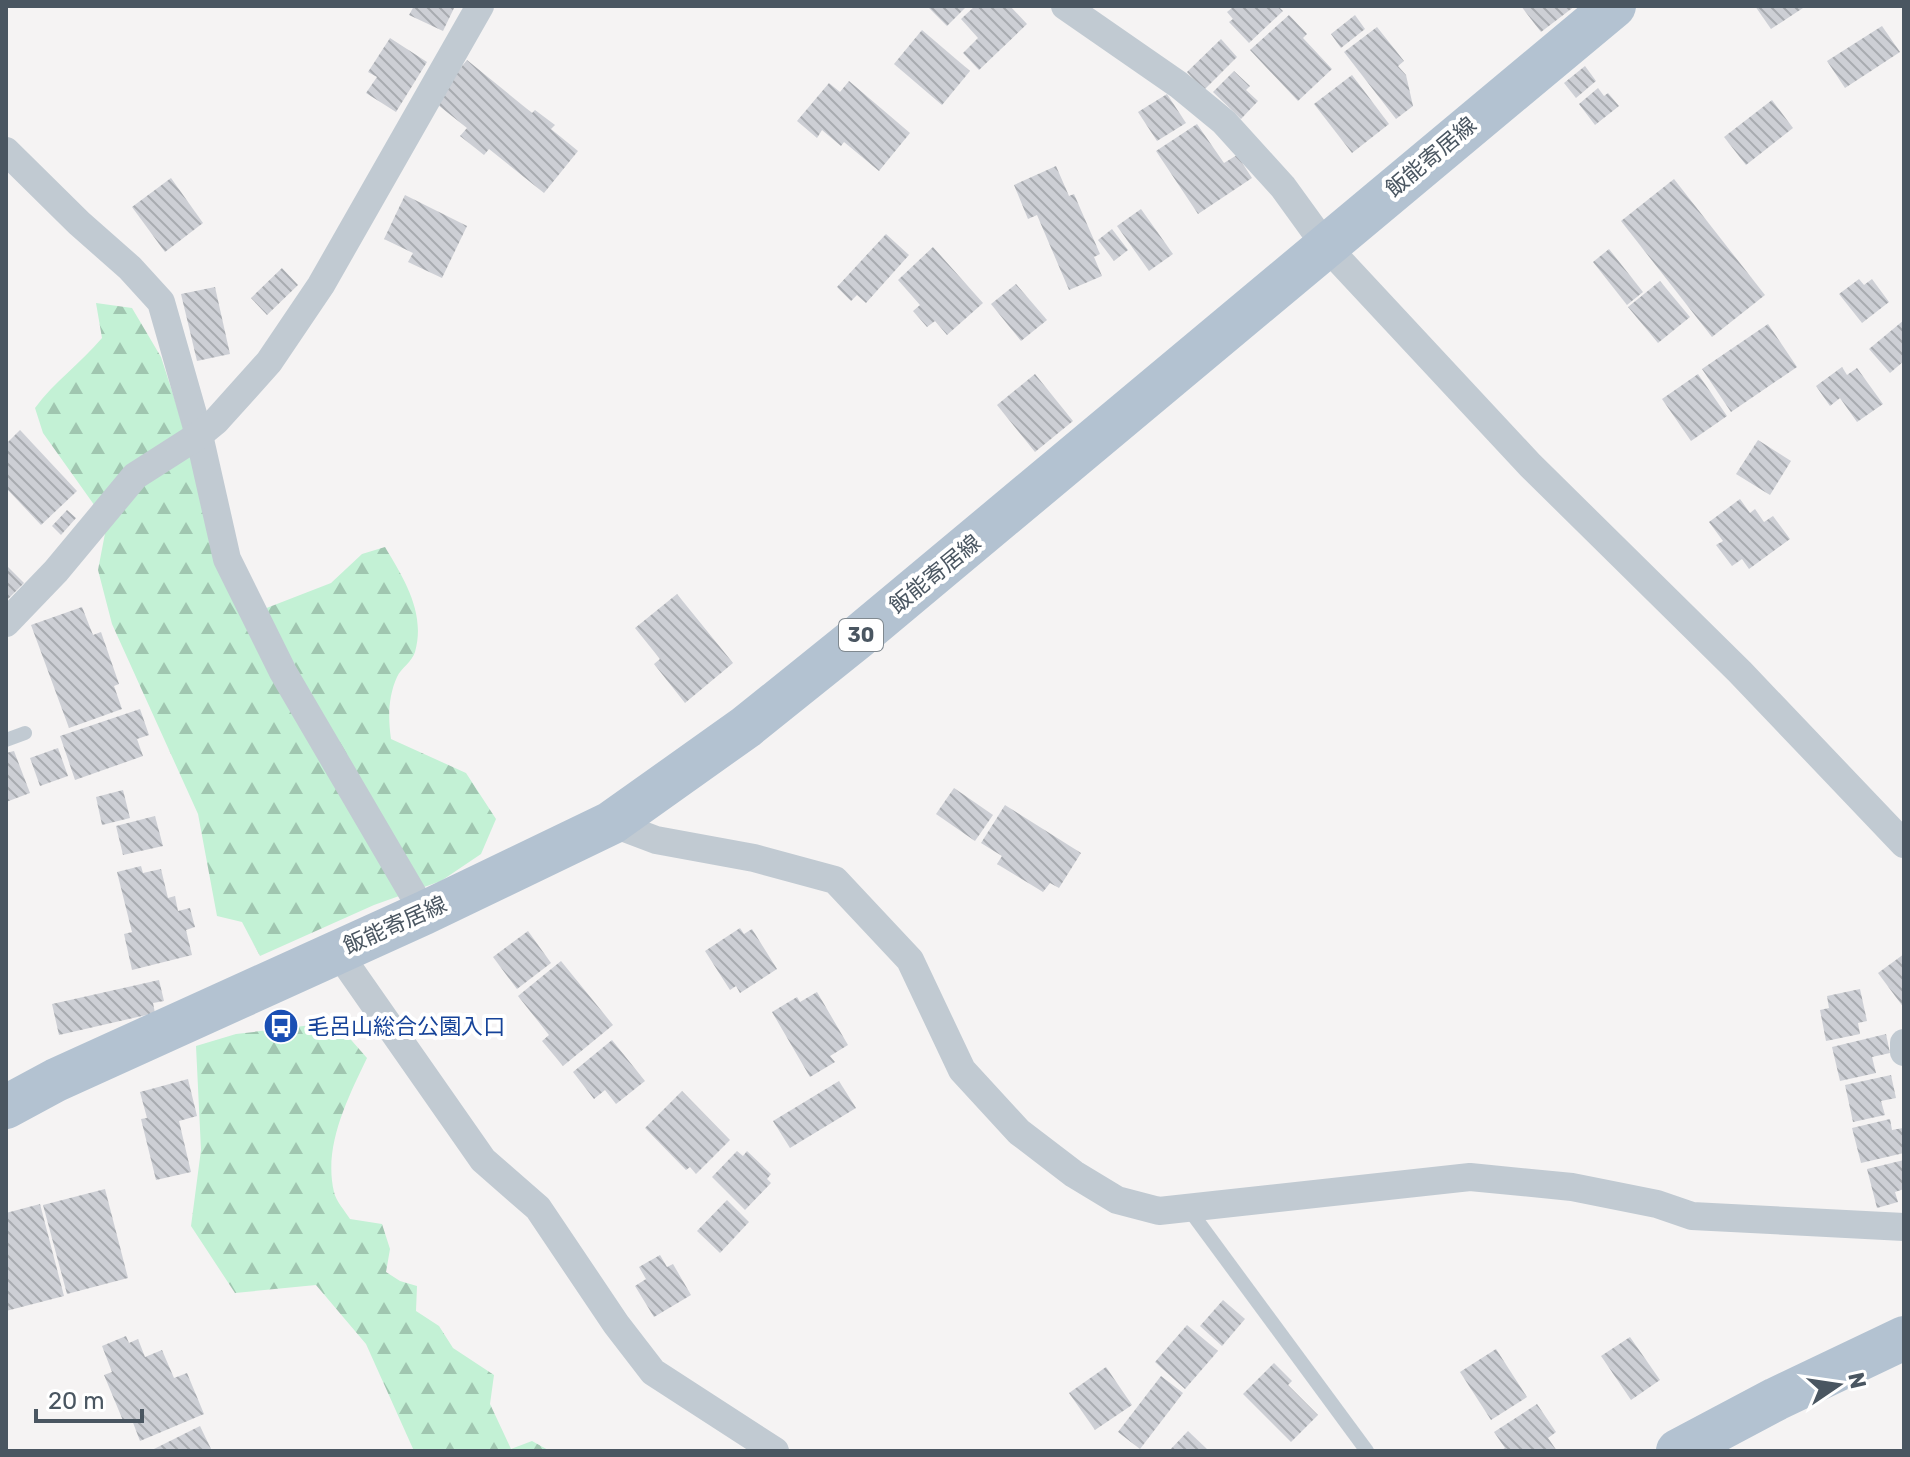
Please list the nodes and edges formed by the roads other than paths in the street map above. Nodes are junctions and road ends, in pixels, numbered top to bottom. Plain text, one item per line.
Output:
1 (480, 6) edge
2 (1065, 6) edge
3 (1614, 6) edge
4 (6, 151) edge
5 (1325, 245) junction
6 (199, 435) junction
7 (6, 623) edge
8 (25, 733) dead end
9 (6, 740) edge
10 (611, 823) junction
11 (1904, 844) edge
12 (424, 913) junction
13 (337, 951) junction
14 (1904, 1043) edge
15 (1904, 1052) edge
16 (6, 1107) edge
17 (1188, 1208) junction
18 (1904, 1227) edge
19 (1904, 1338) edge
20 (775, 1451) edge
21 (1367, 1451) edge
22 (1678, 1451) edge

1 - 6 street
2 - 5 street
3 - 5 main road, 飯能寄居線 / 30
4 - 6 street
5 - 10 main road, 飯能寄居線 / 30
5 - 11 street
6 - 7 street
6 - 12 street
8 - 9 lane
10 - 12 main road, 飯能寄居線 / 30
10 - 17 street
12 - 13 main road, 飯能寄居線 / 30
13 - 16 main road, 飯能寄居線 / 30
13 - 20 street
14 - 15 street
17 - 18 street
17 - 21 lane
19 - 22 main road

